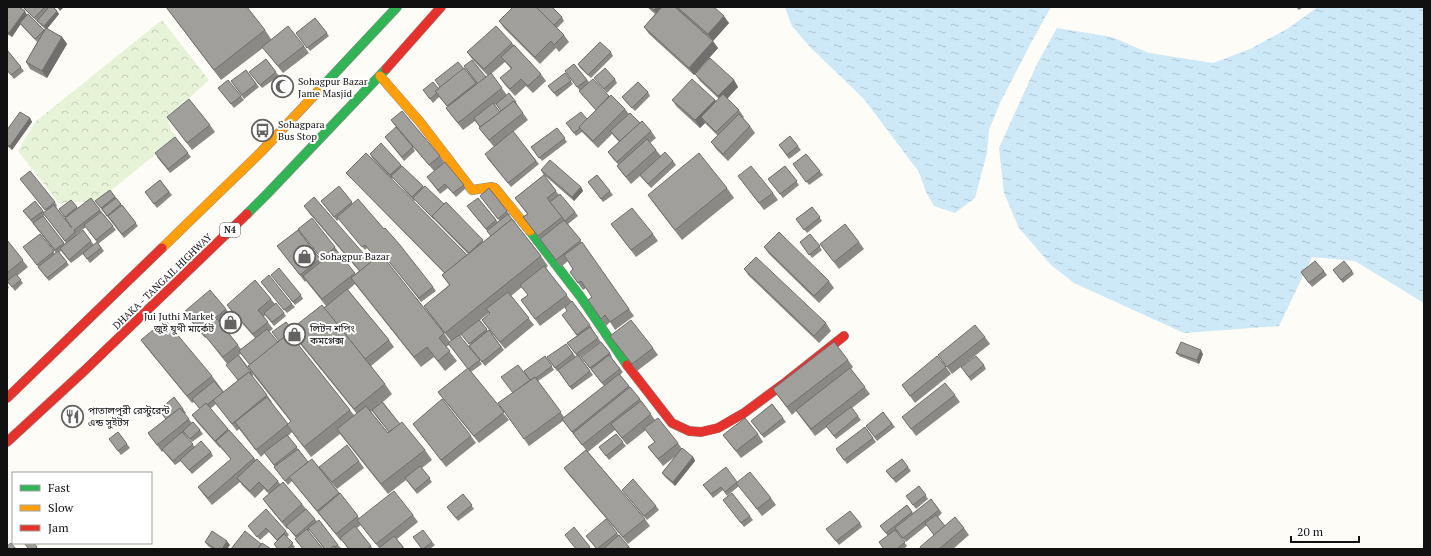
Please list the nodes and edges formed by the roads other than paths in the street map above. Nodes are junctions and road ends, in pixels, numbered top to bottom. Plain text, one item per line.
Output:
1 (397, 7) edge
2 (441, 7) edge
3 (380, 76) junction
4 (844, 336) dead end
5 (7, 398) edge
6 (7, 442) edge

1 - 5 main road
2 - 3 main road, DHAKA - TANGAIL HIGHWAY / N4
3 - 4 main road
3 - 6 main road, DHAKA - TANGAIL HIGHWAY / N4

